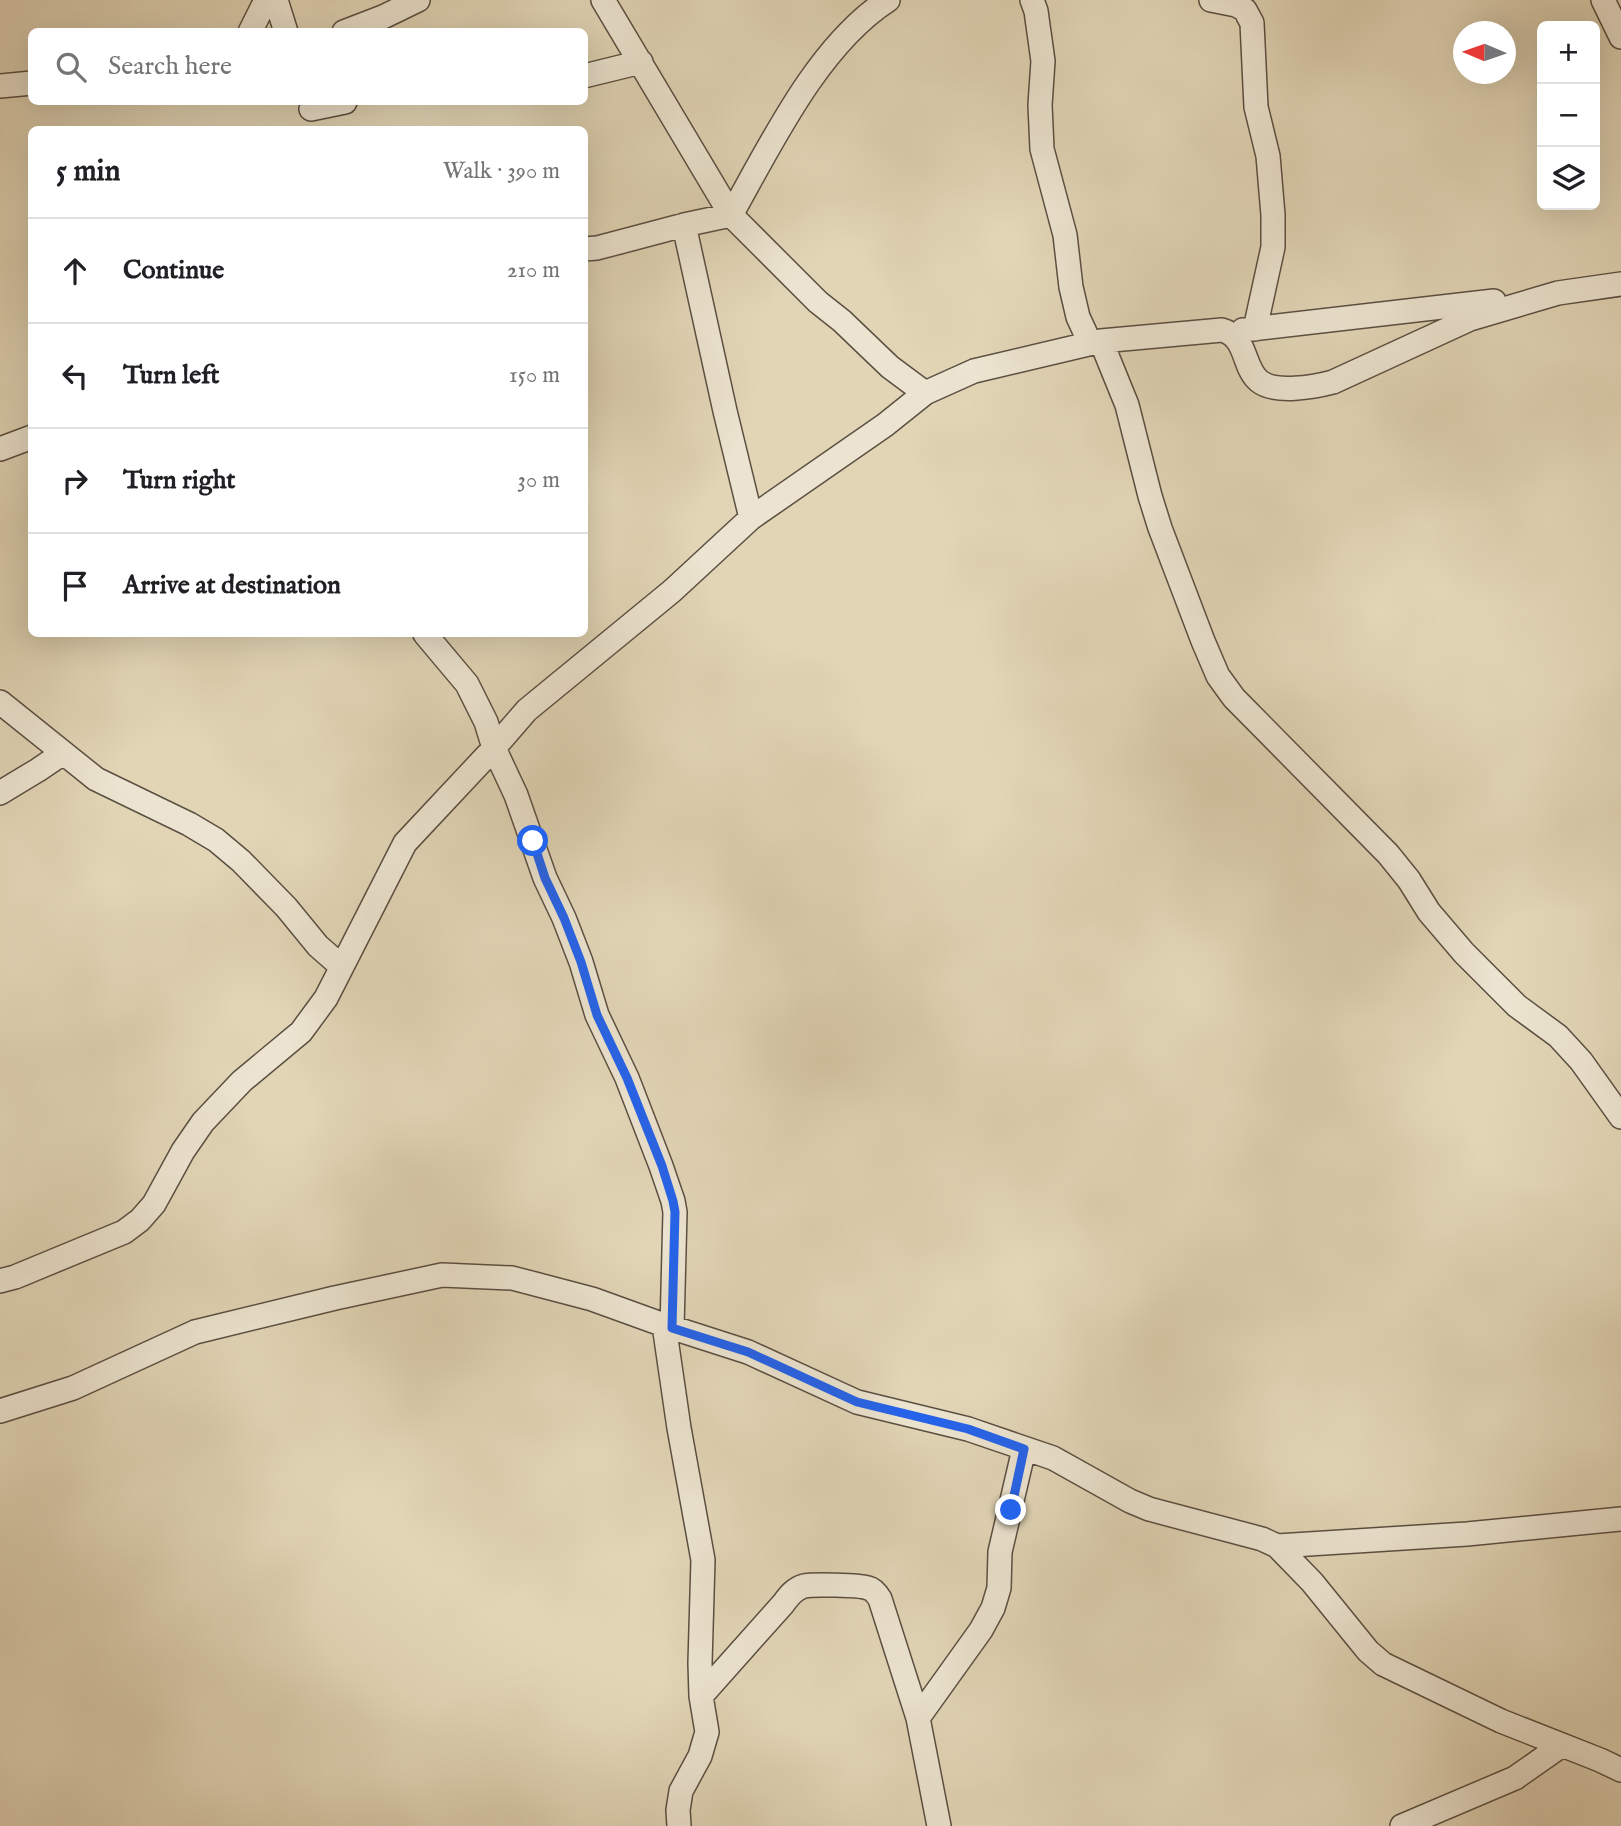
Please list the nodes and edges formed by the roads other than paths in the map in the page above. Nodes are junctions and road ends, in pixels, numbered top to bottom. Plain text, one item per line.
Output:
1 (267, 0) edge
2 (276, 0) edge
3 (418, 0) edge
4 (603, 0) edge
5 (888, 0) edge
6 (1032, 0) edge
7 (1211, 0) edge
8 (1259, 0) edge
9 (1602, 0) edge
10 (1252, 23) junction
11 (252, 28) edge
12 (285, 28) edge
13 (354, 28) edge
14 (1621, 37) edge
15 (641, 62) junction
16 (588, 75) edge
17 (28, 83) edge
18 (0, 86) edge
19 (336, 105) edge
20 (312, 113) edge
21 (730, 215) junction
22 (684, 225) junction
23 (588, 248) edge
24 (1621, 284) edge
25 (1558, 293) junction
26 (1255, 329) junction
27 (1230, 332) junction
28 (1095, 342) junction
29 (925, 393) junction
30 (28, 438) edge
31 (0, 449) edge
32 (751, 517) junction
33 (428, 637) edge
34 (0, 702) edge
35 (494, 748) junction
36 (63, 753) junction
37 (0, 793) edge
38 (342, 967) junction
39 (1621, 1117) edge
40 (0, 1281) edge
41 (668, 1326) junction
42 (0, 1411) edge
43 (1024, 1449) junction
44 (1621, 1520) edge
45 (1277, 1546) junction
46 (701, 1696) junction
47 (918, 1718) junction
48 (1562, 1745) junction
49 (1621, 1770) edge
50 (679, 1826) edge
51 (939, 1826) edge
52 (1402, 1826) edge

1 - 11 street
2 - 12 street
3 - 13 street
4 - 15 street
5 - 21 street
6 - 28 street
7 - 10 street
8 - 10 street
9 - 14 street
10 - 26 street
15 - 16 street
15 - 21 street
17 - 18 street
19 - 20 street
21 - 22 street
21 - 29 street
22 - 23 street
22 - 32 street
24 - 25 street
25 - 26 street
25 - 27 street
26 - 27 street
27 - 28 street
28 - 29 street
28 - 39 street
29 - 32 street
30 - 31 street
32 - 35 street
33 - 35 street
34 - 36 street
35 - 38 street
35 - 41 street
36 - 37 street
36 - 38 street
38 - 40 street
41 - 42 street
41 - 43 street
41 - 46 street
43 - 45 street
43 - 47 street
44 - 45 street
45 - 48 street
46 - 47 street
46 - 50 street
47 - 51 street
48 - 49 street
48 - 52 street

